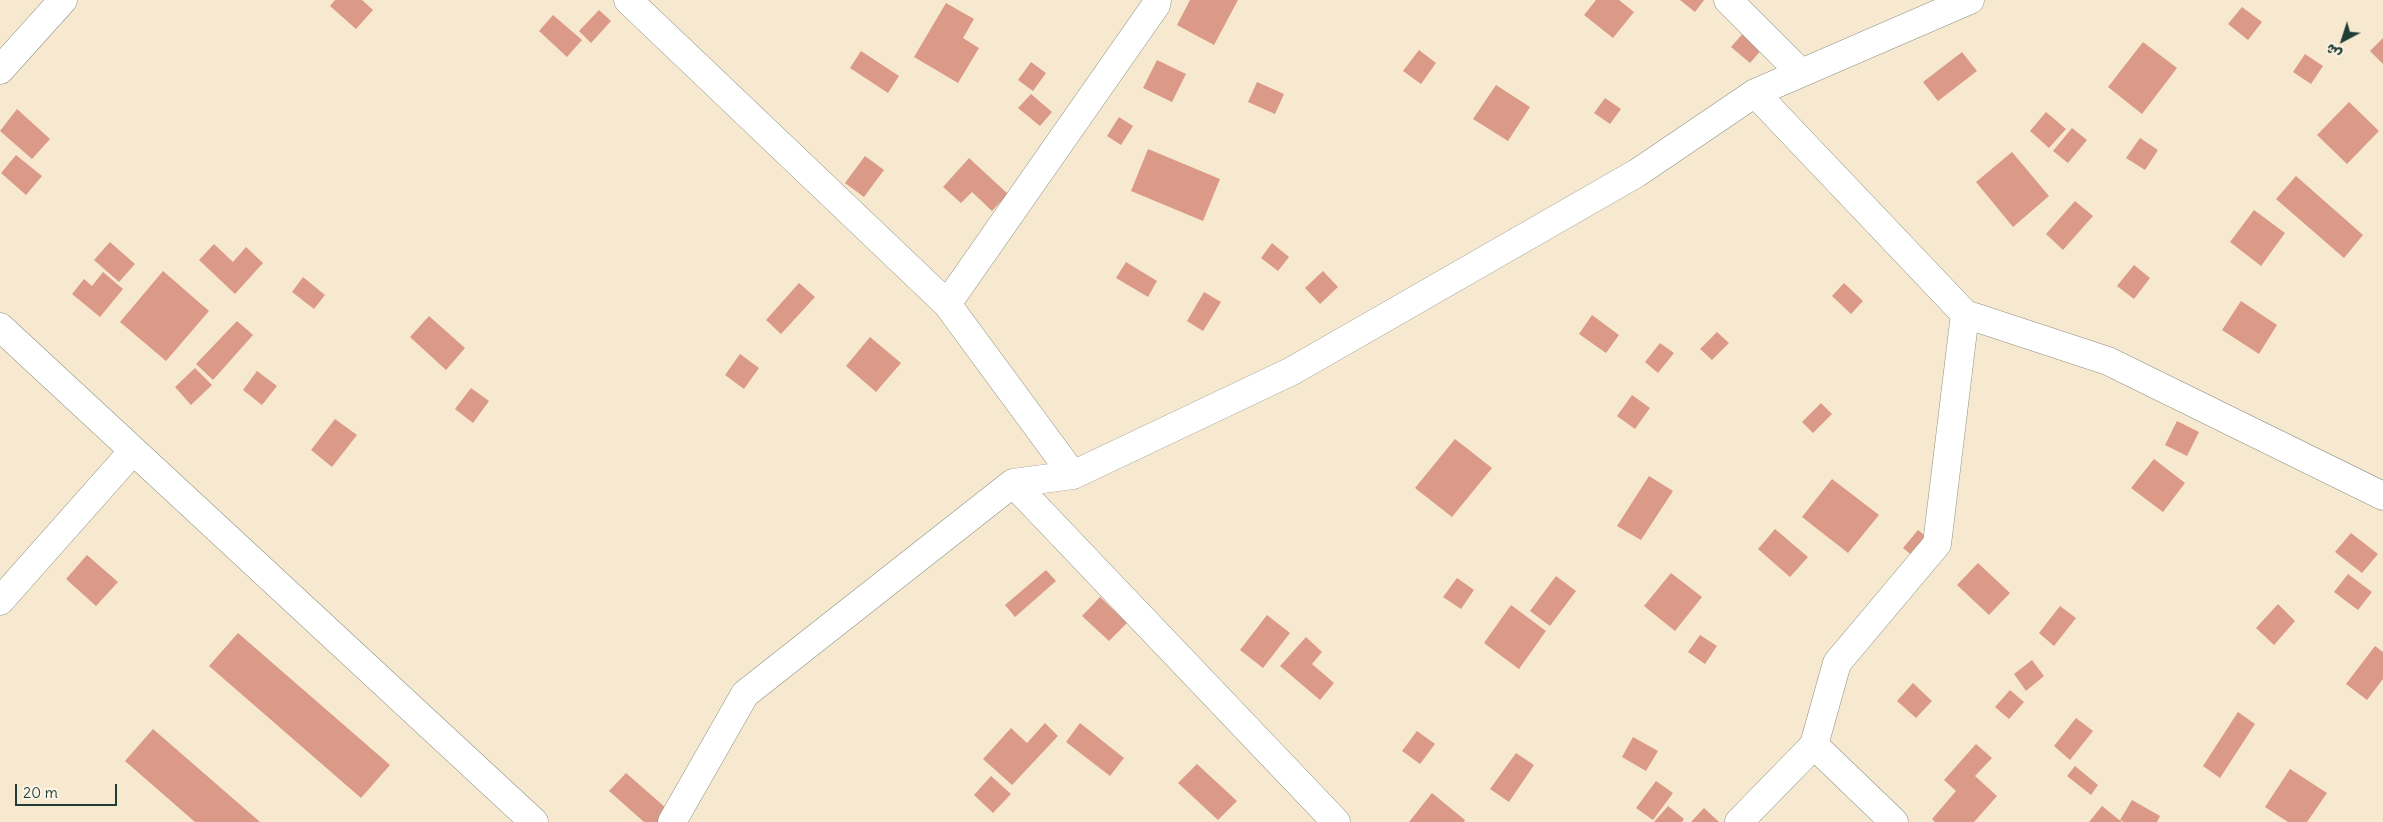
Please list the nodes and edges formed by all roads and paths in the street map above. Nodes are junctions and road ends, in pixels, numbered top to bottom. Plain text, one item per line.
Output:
1 (64, 0) edge
2 (1157, 0) edge
3 (1728, 0) edge
4 (1970, 0) edge
5 (639, 4) edge
6 (0, 70) edge
7 (1801, 73) junction
8 (1755, 93) junction
9 (948, 304) junction
10 (1965, 314) junction
11 (0, 327) edge
12 (133, 451) junction
13 (1073, 475) junction
14 (1013, 483) junction
15 (2383, 496) edge
16 (0, 601) edge
17 (1814, 745) junction
18 (534, 822) edge
19 (672, 822) edge
20 (1336, 822) edge
21 (1739, 822) edge
22 (1894, 822) edge

1 - 6 street
2 - 9 street
3 - 7 street
4 - 7 street
5 - 9 street
7 - 8 street
8 - 10 street
8 - 13 street
9 - 13 street
10 - 15 street
10 - 17 street
11 - 12 street
12 - 16 street
12 - 18 street
13 - 14 street
14 - 19 street
14 - 20 street
17 - 21 street
17 - 22 street

